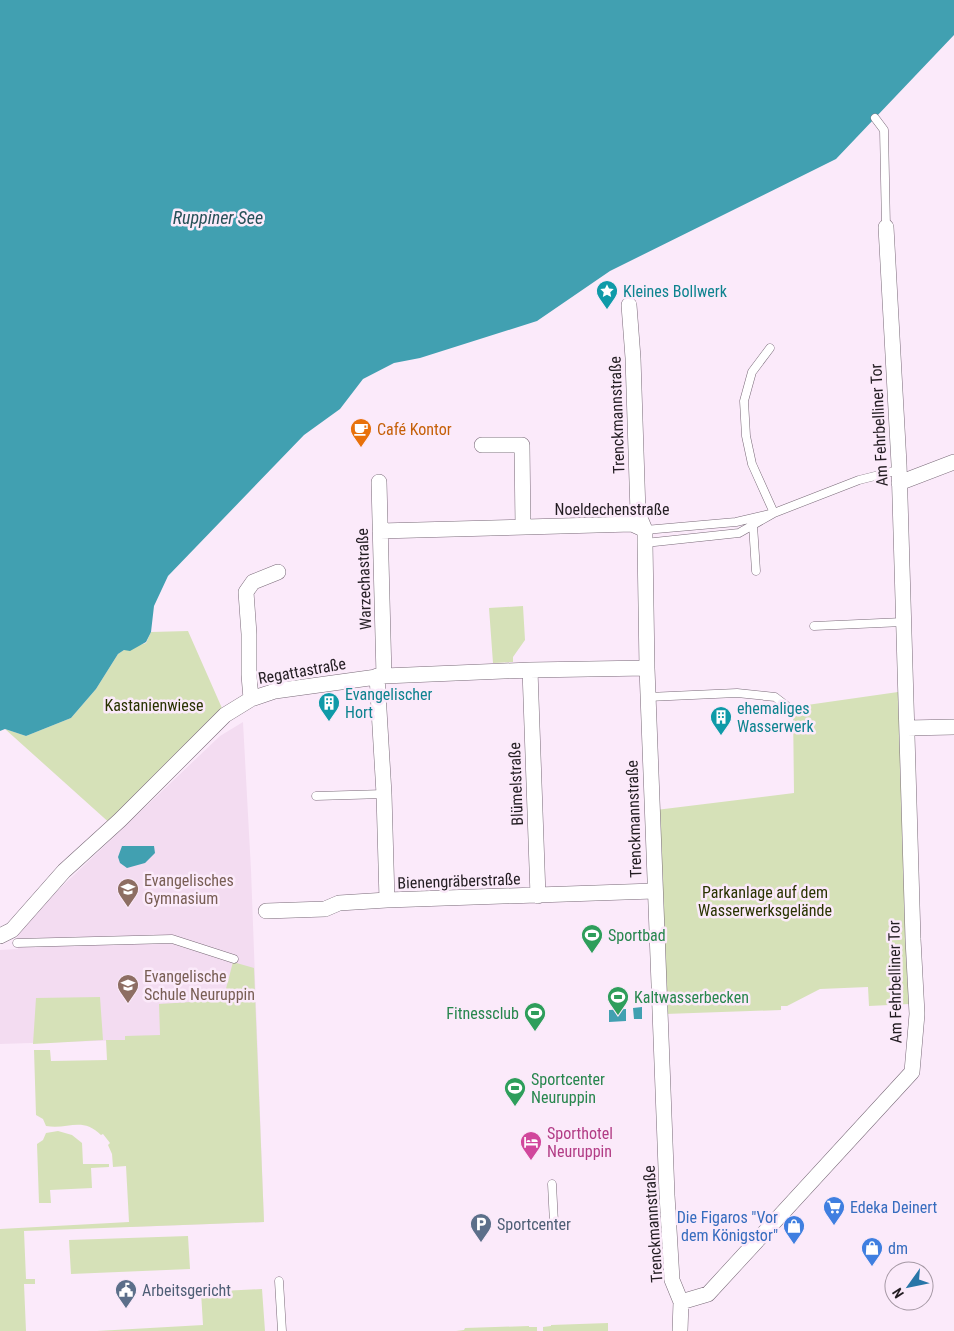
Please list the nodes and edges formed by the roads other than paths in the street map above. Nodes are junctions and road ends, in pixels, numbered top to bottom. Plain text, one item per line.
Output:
1 (875, 118) dead end
2 (886, 227) joint
3 (629, 305) dead end
4 (770, 348) dead end
5 (482, 445) dead end
6 (954, 462) edge
7 (899, 477) junction
8 (379, 482) dead end
9 (774, 513) junction
10 (753, 526) junction
11 (523, 527) junction
12 (380, 531) junction
13 (645, 536) junction
14 (756, 571) dead end
15 (278, 572) dead end
16 (903, 622) junction
17 (814, 626) dead end
18 (646, 668) junction
19 (530, 670) junction
20 (381, 676) junction
21 (648, 697) junction
22 (251, 699) junction
23 (788, 707) dead end
24 (954, 727) edge
25 (906, 728) junction
26 (384, 794) junction
27 (316, 796) dead end
28 (654, 891) junction
29 (538, 896) junction
30 (387, 900) junction
31 (266, 911) dead end
32 (0, 936) edge
33 (17, 943) dead end
34 (234, 959) dead end
35 (552, 1184) dead end
36 (554, 1222) dead end
37 (279, 1282) dead end
38 (681, 1302) junction
39 (282, 1331) edge
40 (680, 1331) edge

1 - 2 lane
2 - 7 street, Am Fehrbelliner Tor
3 - 13 street, Trenckmannstraße
4 - 9 lane
5 - 11 street
6 - 7 street
7 - 9 lane
7 - 16 street, Am Fehrbelliner Tor
8 - 12 street, Warzechastraße
9 - 10 lane, Noeldechenstraße
9 - 13 lane, Noeldechenstraße
10 - 13 lane, Noeldechenstraße
10 - 14 lane
11 - 12 street, Noeldechenstraße
11 - 13 street, Noeldechenstraße
12 - 20 street, Warzechastraße
13 - 18 street, Trenckmannstraße
15 - 22 street
16 - 17 lane
16 - 25 street, Am Fehrbelliner Tor
18 - 19 street, Regattastraße
18 - 21 street, Trenckmannstraße
19 - 20 street, Regattastraße
19 - 29 street, Blümelstraße
20 - 22 street, Regattastraße
20 - 26 street, Warzechastraße
21 - 23 lane
21 - 28 street, Trenckmannstraße
22 - 32 street, Regattastraße
24 - 25 street
25 - 38 street, Am Fehrbelliner Tor
26 - 27 lane
26 - 30 street, Warzechastraße
28 - 29 street, Bienengräberstraße
28 - 38 street, Trenckmannstraße
29 - 30 street, Bienengräberstraße
30 - 31 street, Bienengräberstraße
33 - 34 lane
35 - 36 lane
37 - 39 lane
38 - 40 street, Trenckmannstraße

